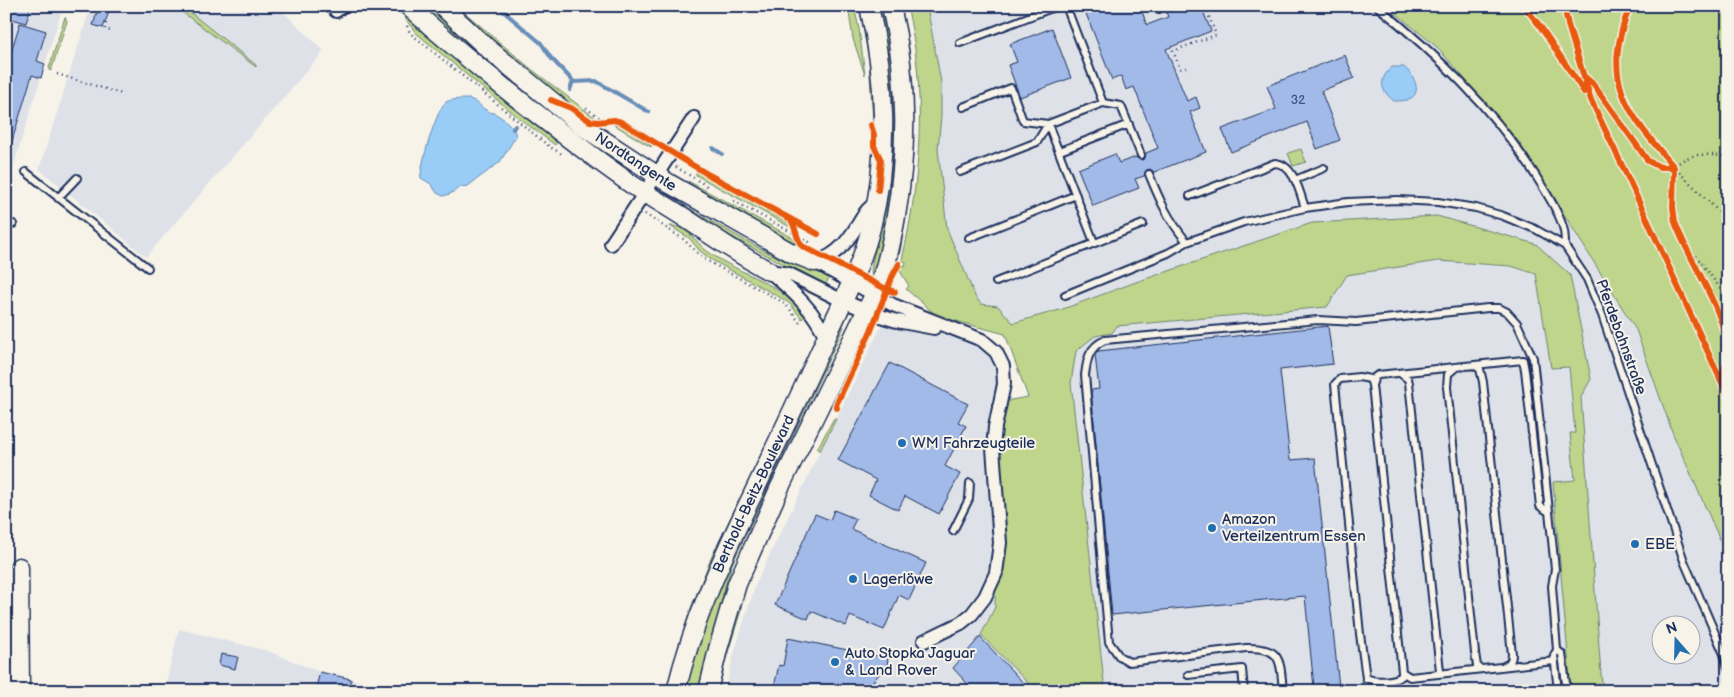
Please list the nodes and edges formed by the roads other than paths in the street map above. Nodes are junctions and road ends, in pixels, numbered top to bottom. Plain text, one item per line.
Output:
1 (337, 6) edge
2 (342, 6) edge
3 (408, 6) edge
4 (442, 6) edge
5 (869, 6) edge
6 (891, 6) edge
7 (1057, 6) edge
8 (1066, 6) edge
9 (1377, 6) edge
10 (1394, 20) junction
11 (1385, 23) dead end
12 (960, 43) dead end
13 (1103, 103) junction
14 (963, 107) dead end
15 (694, 118) dead end
16 (1048, 124) junction
17 (1129, 124) junction
18 (1060, 152) junction
19 (1142, 155) dead end
20 (660, 168) junction
21 (1324, 168) dead end
22 (26, 172) dead end
23 (960, 172) dead end
24 (1149, 174) dead end
25 (77, 178) dead end
26 (1294, 180) junction
27 (644, 193) junction
28 (1076, 195) junction
29 (877, 196) junction
30 (1190, 196) dead end
31 (58, 198) junction
32 (1305, 208) junction
33 (1143, 224) dead end
34 (969, 238) dead end
35 (1094, 242) junction
36 (1187, 242) junction
37 (611, 244) dead end
38 (1565, 246) junction
39 (819, 255) junction
40 (148, 268) dead end
41 (769, 271) junction
42 (996, 282) dead end
43 (851, 284) junction
44 (1066, 294) dead end
45 (843, 301) junction
46 (870, 303) junction
47 (826, 338) junction
48 (1474, 366) junction
49 (1456, 367) junction
50 (1400, 373) junction
51 (1372, 385) junction
52 (970, 483) dead end
53 (1549, 512) junction
54 (953, 531) dead end
55 (19, 567) dead end
56 (924, 641) dead end
57 (1560, 652) junction
58 (1554, 661) junction
59 (1502, 667) junction
60 (1728, 668) edge
61 (1481, 670) junction
62 (1402, 672) junction
63 (1438, 674) junction
64 (1188, 675) dead end
65 (20, 691) edge
66 (676, 691) edge
67 (708, 691) edge
68 (1244, 691) edge
69 (1282, 691) edge
70 (1558, 691) edge
71 (1567, 691) edge

1 - 2 street
3 - 27 main road, Nordtangente
4 - 20 main road, Nordtangente
5 - 29 main road, Berthold-Beitz-Boulevard
6 - 46 main road, Berthold-Beitz-Boulevard
7 - 12 lane
8 - 13 lane
9 - 10 lane
10 - 11 lane
10 - 38 lane
13 - 16 lane
13 - 17 lane
14 - 16 lane
15 - 20 street
16 - 18 lane
16 - 23 lane
17 - 18 lane
17 - 19 lane
18 - 28 lane
20 - 27 street
20 - 39 main road, Nordtangente
21 - 26 lane
22 - 31 lane
24 - 36 lane
25 - 31 lane
26 - 30 lane
26 - 32 lane
27 - 37 street
27 - 41 main road, Nordtangente
28 - 34 lane
28 - 35 lane
29 - 39 street
29 - 43 main road, Berthold-Beitz-Boulevard
31 - 40 lane
32 - 36 lane, Pferdebahnstraße
32 - 38 lane, Pferdebahnstraße
33 - 35 lane
35 - 42 lane
36 - 44 lane, Pferdebahnstraße
38 - 60 lane, Pferdebahnstraße
39 - 43 street, Nordtangente
41 - 45 street, Nordtangente
41 - 47 street, Nordtangente
43 - 45 main road, Berthold-Beitz-Boulevard
43 - 46 street
45 - 46 street
45 - 47 main road, Berthold-Beitz-Boulevard
46 - 56 street
46 - 67 main road, Berthold-Beitz-Boulevard
47 - 66 main road, Berthold-Beitz-Boulevard
48 - 49 lane
48 - 53 lane
48 - 59 lane
49 - 50 lane
49 - 61 lane
50 - 51 lane
50 - 63 lane
51 - 62 lane
51 - 62 lane
52 - 54 lane
53 - 57 lane
53 - 69 lane
55 - 65 main road
57 - 58 lane
57 - 71 lane
58 - 59 lane
58 - 70 lane
59 - 61 lane
61 - 63 lane
62 - 63 lane
64 - 68 lane

